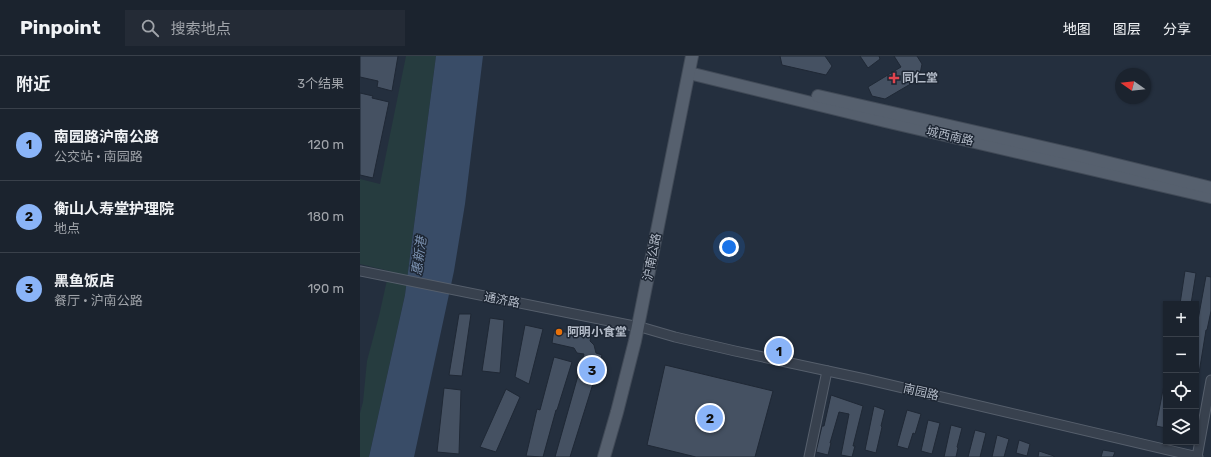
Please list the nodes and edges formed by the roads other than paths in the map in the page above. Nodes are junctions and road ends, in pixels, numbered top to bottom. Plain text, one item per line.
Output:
1 (694, 65) edge
2 (1211, 188) edge
3 (1211, 197) edge
4 (360, 271) edge
5 (641, 327) junction
6 (827, 370) junction
7 (1211, 380) edge
8 (604, 457) edge
9 (611, 457) edge
10 (809, 457) edge
11 (1197, 457) edge

1 - 2 main road, 城西南路
1 - 3 main road, 城西南路
1 - 5 main road, 沪南公路
4 - 5 street, 通济路
5 - 6 street, 南园路
5 - 8 main road, 沪南公路
5 - 9 main road, 沪南公路
6 - 10 street
6 - 11 street, 南园路
7 - 11 street

